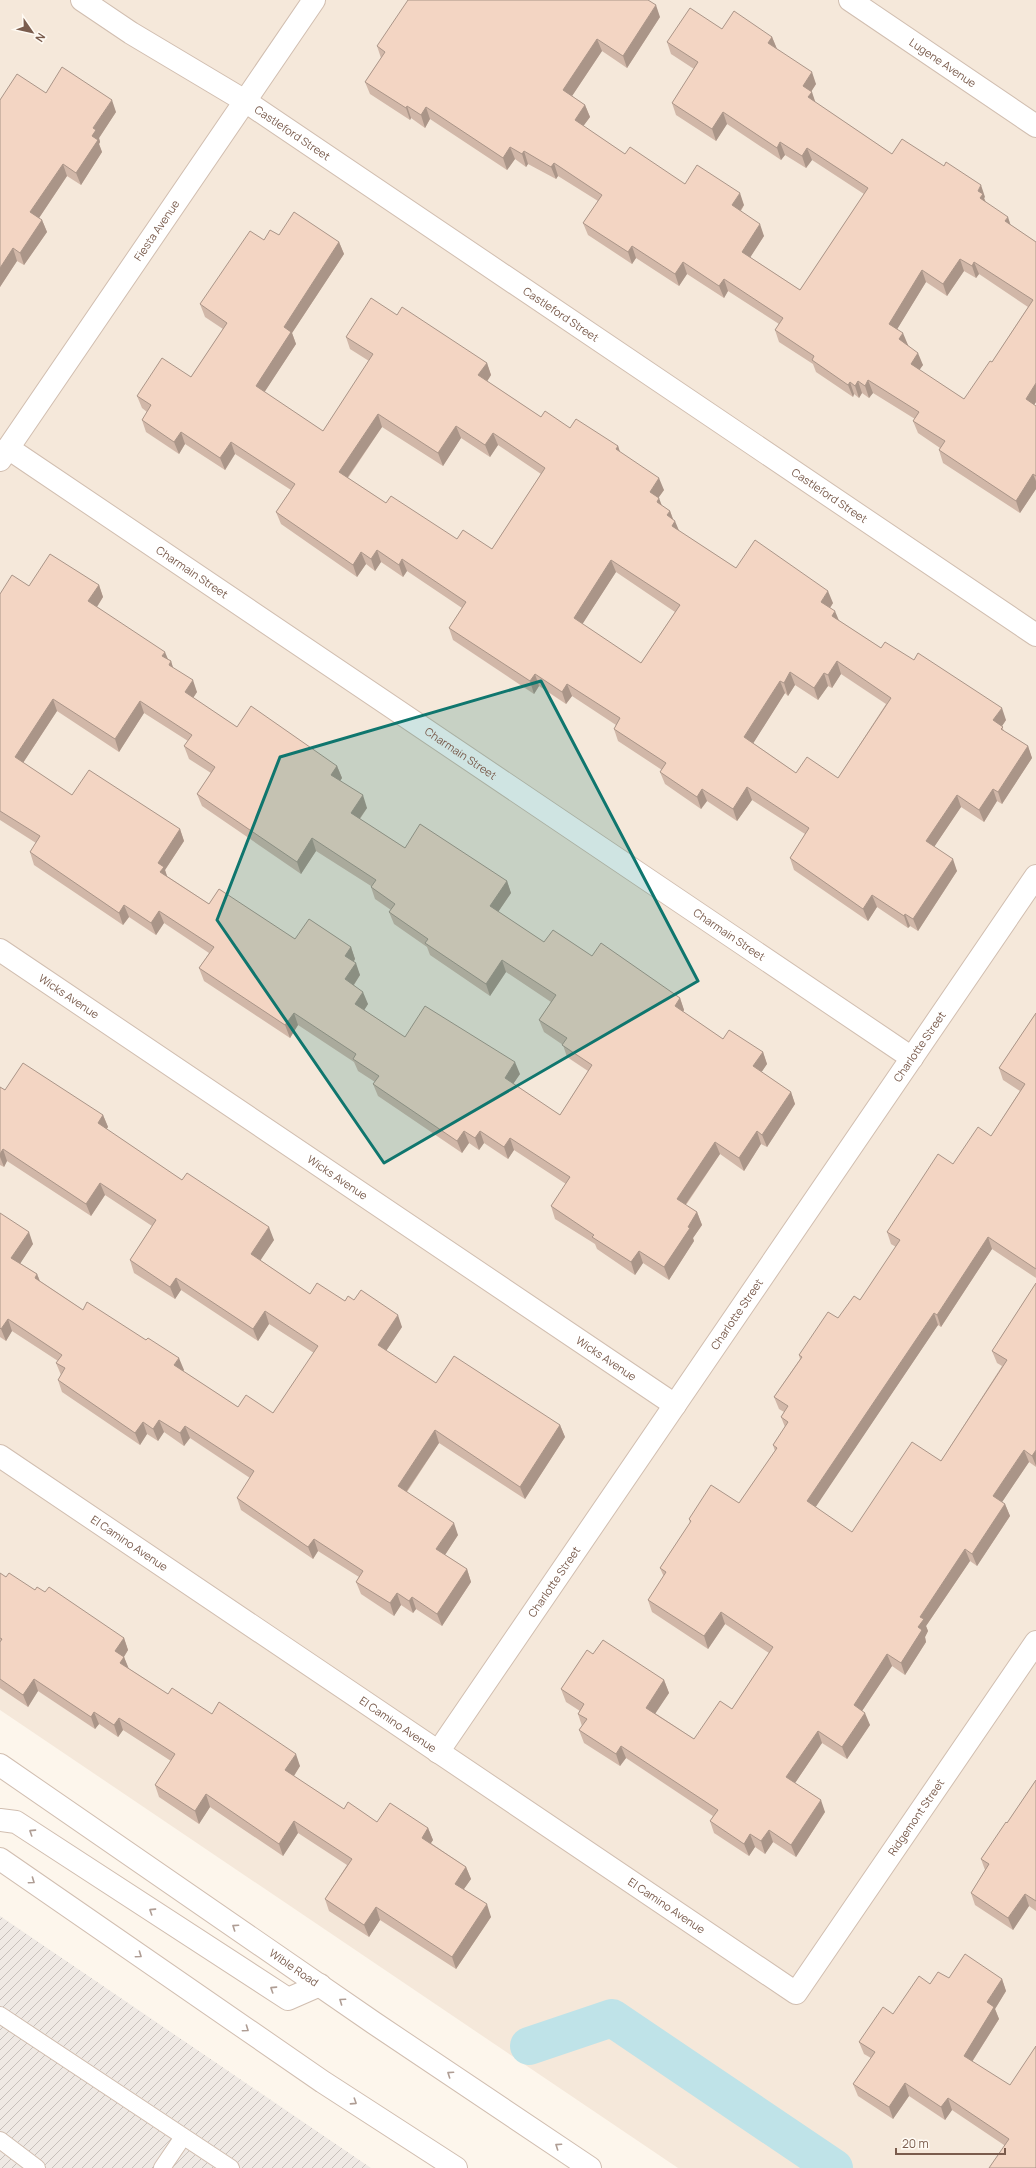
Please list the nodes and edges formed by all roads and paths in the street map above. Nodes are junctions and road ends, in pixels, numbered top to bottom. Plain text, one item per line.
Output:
1 (82, 0) edge
2 (314, 0) edge
3 (850, 0) edge
4 (245, 101) junction
5 (1036, 126) edge
6 (4, 454) edge
7 (1036, 635) edge
8 (1036, 876) edge
9 (0, 950) edge
10 (912, 1058) junction
11 (675, 1405) junction
12 (0, 1456) edge
13 (1035, 1646) edge
14 (438, 1752) junction
15 (0, 1765) edge
16 (0, 1820) edge
17 (0, 1859) edge
18 (320, 1985) junction
19 (796, 1993) joint
20 (0, 2016) edge
21 (183, 2137) junction
22 (0, 2140) edge
23 (37, 2168) edge
24 (162, 2168) edge
25 (231, 2168) edge
26 (456, 2168) edge
27 (590, 2168) edge

1 - 4 street, Castleford Street
2 - 4 street, Fiesta Avenue
3 - 5 street, Lugene Avenue
4 - 6 street, Fiesta Avenue
4 - 7 street, Castleford Street
6 - 10 street, Charmain Street
8 - 10 street, Charlotte Street
9 - 11 street, Wicks Avenue
10 - 11 street, Charlotte Street
11 - 14 street, Charlotte Street
12 - 14 street, El Camino Avenue
13 - 19 street, Ridgemont Street
14 - 19 street, El Camino Avenue
18 -> 15 street, Wible Road
18 -> 16 street
17 -> 26 street
27 -> 18 street, Wible Road
20 - 21 lane
21 - 24 lane
21 - 25 lane
22 - 23 lane

